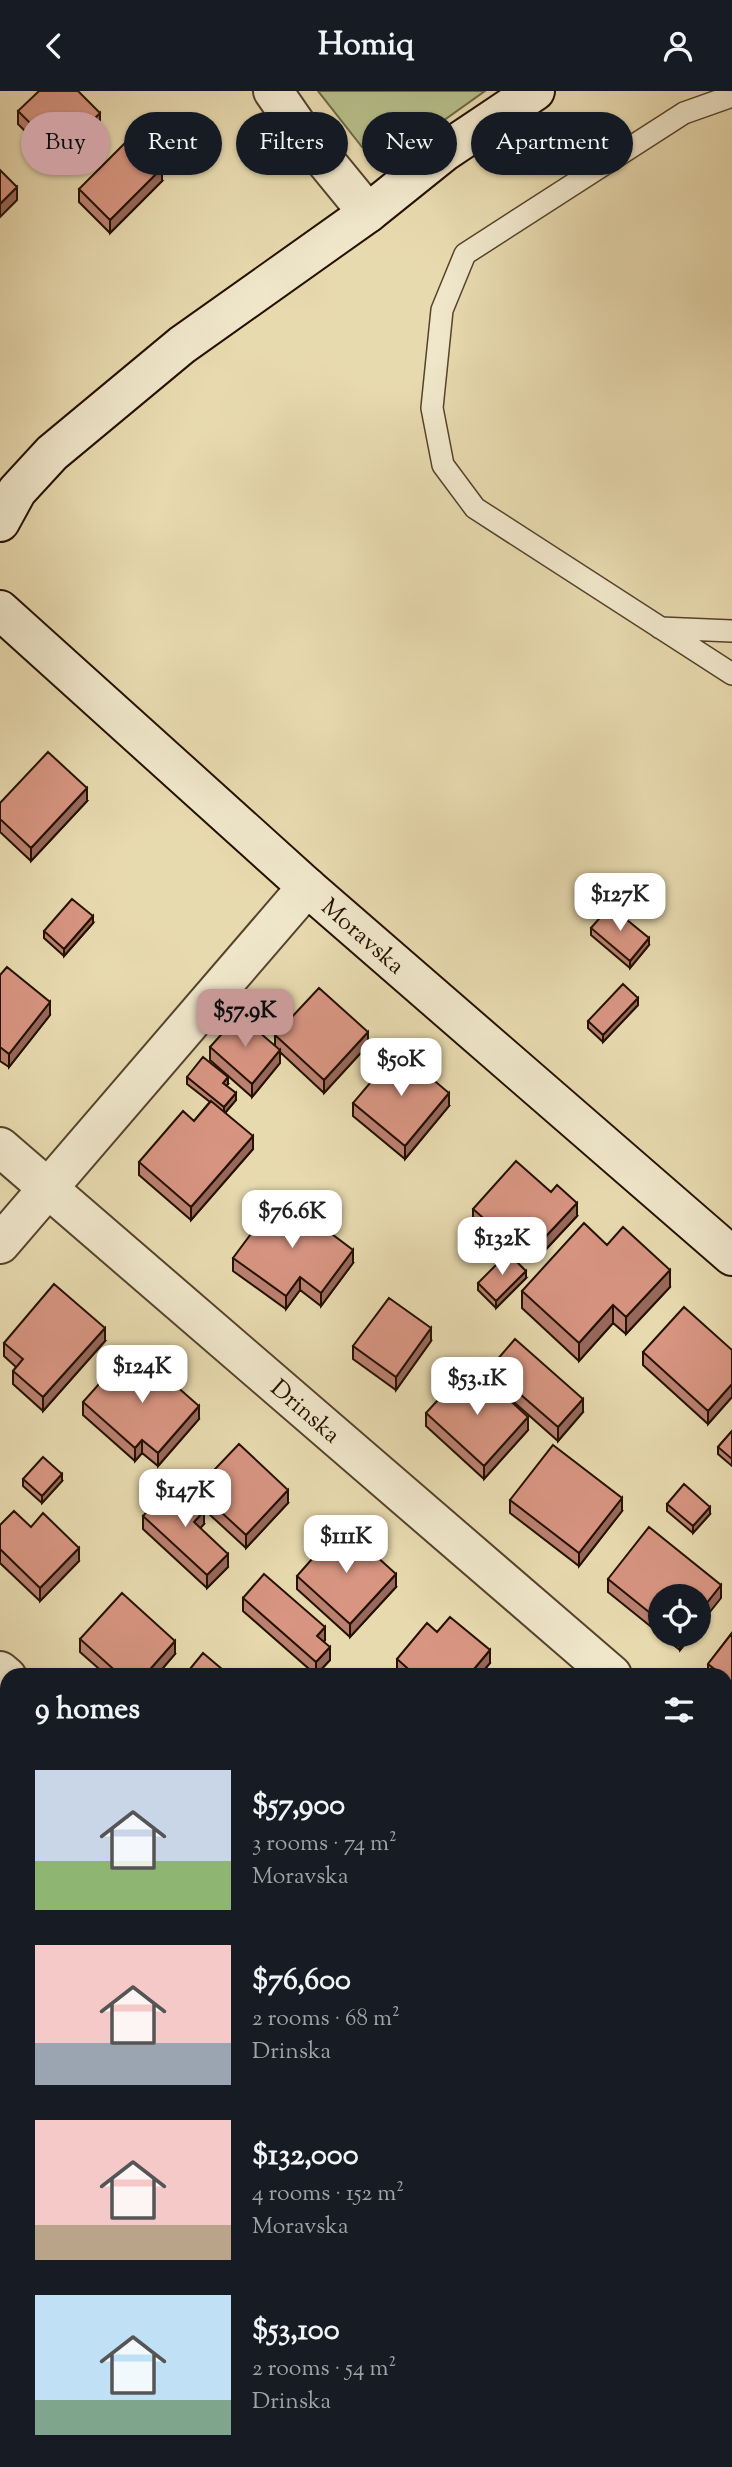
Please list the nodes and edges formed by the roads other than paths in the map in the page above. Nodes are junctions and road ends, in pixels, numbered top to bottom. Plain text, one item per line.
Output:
1 (274, 91) edge
2 (534, 91) edge
3 (732, 96) edge
4 (368, 213) junction
5 (0, 522) edge
6 (0, 610) edge
7 (658, 628) junction
8 (732, 631) edge
9 (732, 674) edge
10 (307, 887) junction
11 (0, 1147) edge
12 (47, 1189) junction
13 (0, 1244) edge
14 (732, 1256) edge
15 (604, 1668) edge

1 - 4 street
2 - 4 street
3 - 7 lane
4 - 5 street
6 - 10 street, Moravska
7 - 8 lane
7 - 9 lane
10 - 12 street
10 - 14 street, Moravska
11 - 12 street, Drinska
12 - 13 street
12 - 15 street, Drinska

